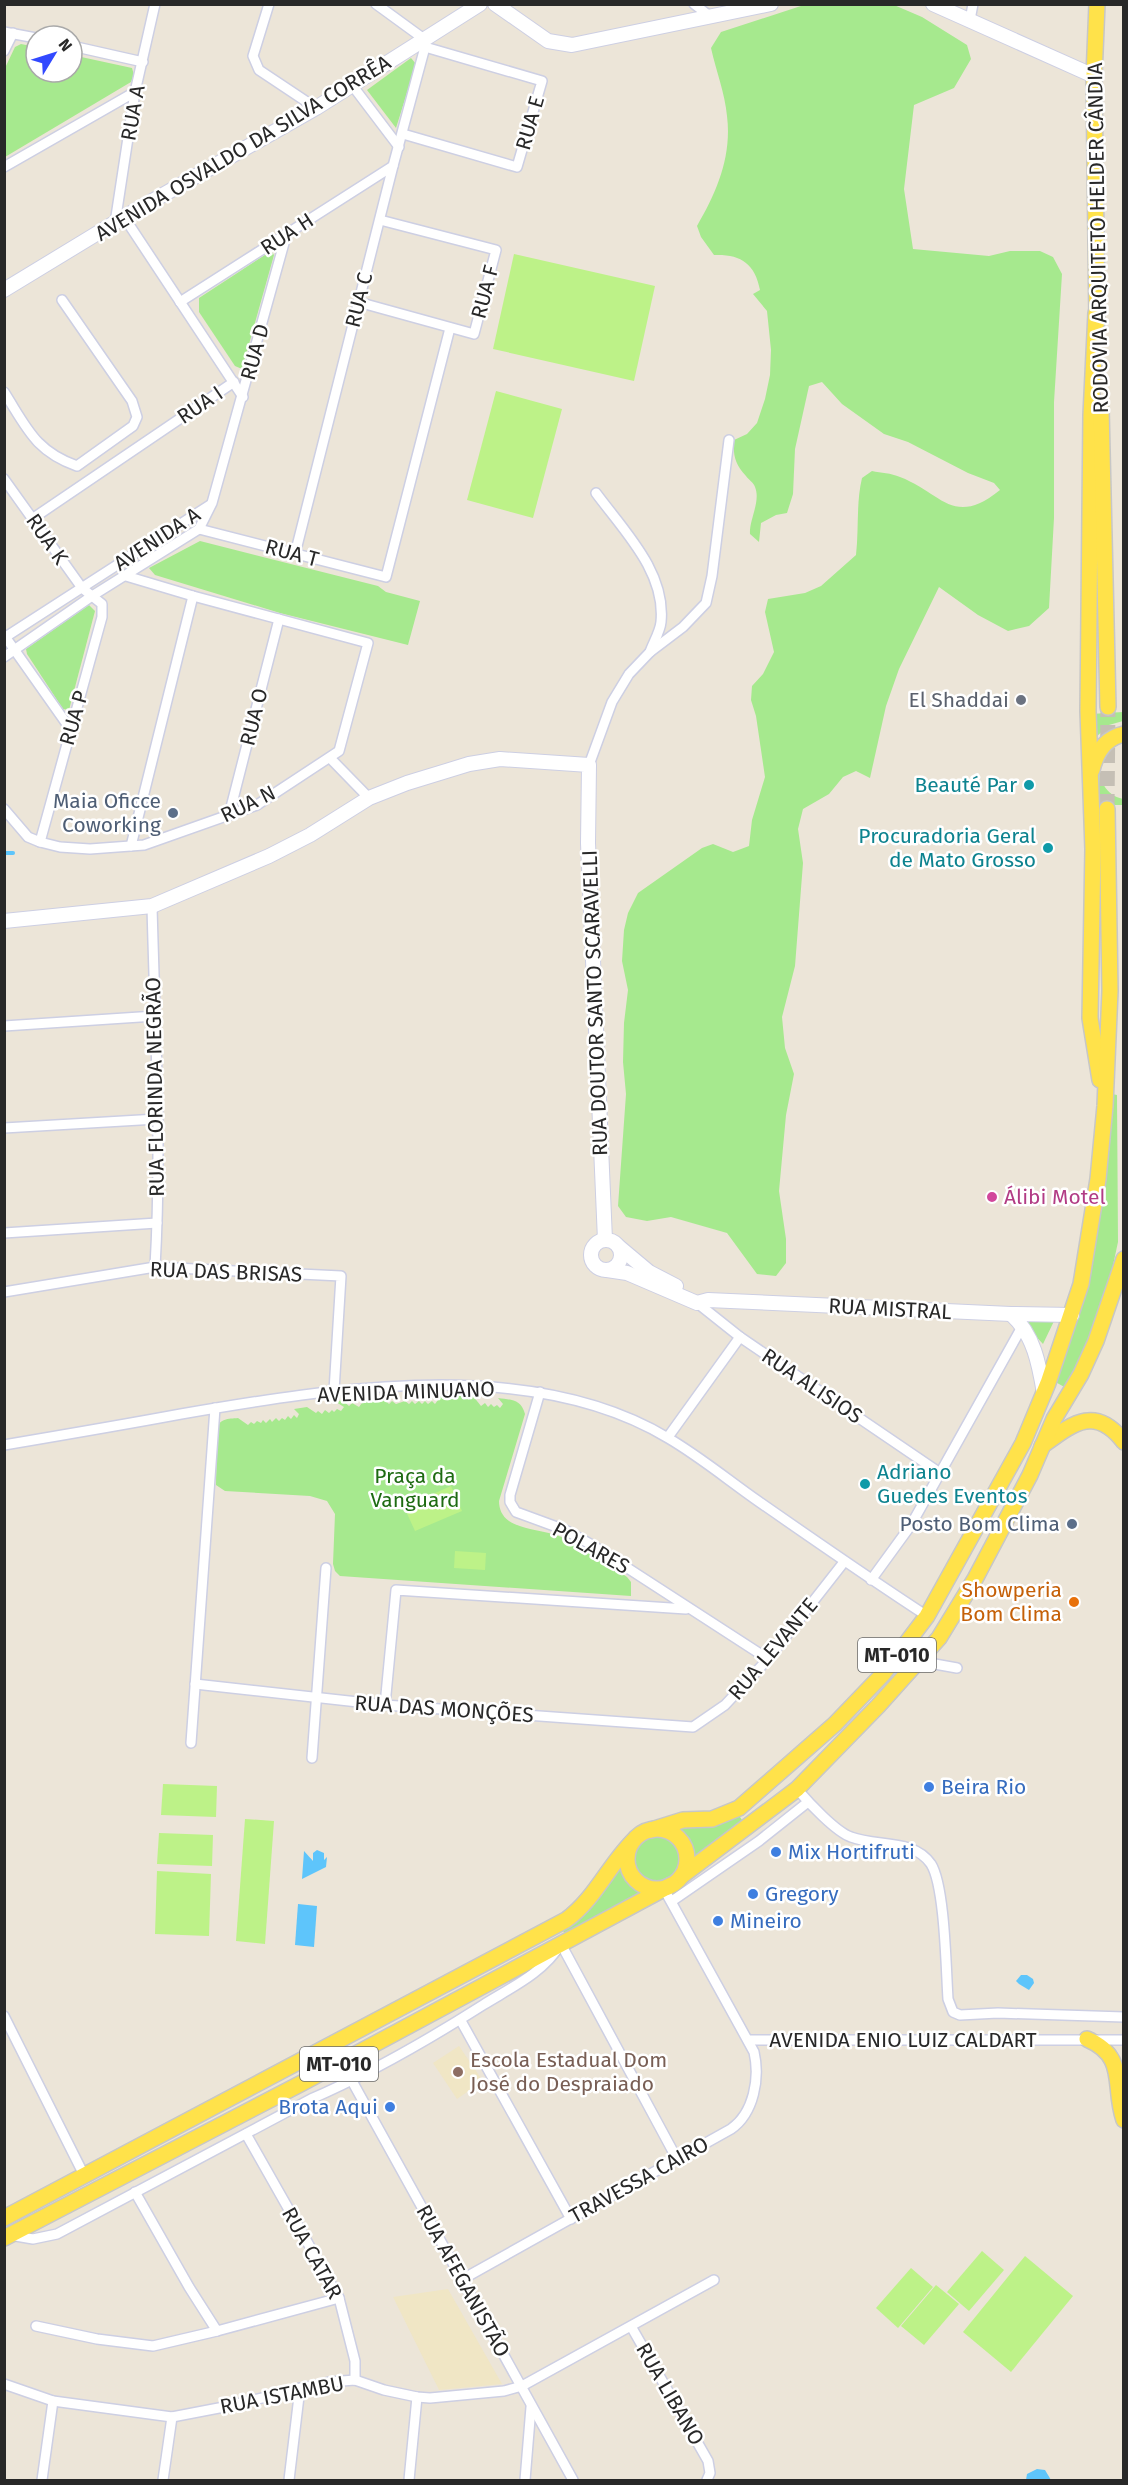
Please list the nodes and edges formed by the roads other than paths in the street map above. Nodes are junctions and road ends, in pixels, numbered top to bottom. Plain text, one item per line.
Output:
1 (155, 4) edge
2 (269, 4) edge
3 (376, 4) edge
4 (480, 4) edge
5 (495, 4) edge
6 (694, 4) edge
7 (771, 4) edge
8 (933, 4) edge
9 (974, 4) edge
10 (1097, 4) edge
11 (712, 18) junction
12 (970, 21) junction
13 (9, 32) edge
14 (24, 35) edge
15 (425, 43) junction
16 (84, 49) edge
17 (4, 51) edge
18 (143, 62) junction
19 (1094, 76) junction
20 (352, 85) junction
21 (135, 92) junction
22 (316, 108) junction
23 (403, 134) junction
24 (399, 147) junction
25 (393, 166) junction
26 (4, 167) edge
27 (120, 220) junction
28 (380, 220) junction
29 (286, 236) junction
30 (4, 290) edge
31 (62, 300) dead end
32 (180, 302) junction
33 (358, 302) junction
34 (1096, 313) junction
35 (450, 328) junction
36 (234, 382) junction
37 (4, 392) edge
38 (243, 397) junction
39 (729, 440) dead end
40 (4, 479) edge
41 (596, 493) dead end
42 (212, 503) junction
43 (32, 519) junction
44 (199, 529) junction
45 (295, 554) junction
46 (126, 576) junction
47 (82, 588) junction
48 (92, 596) junction
49 (193, 596) junction
50 (279, 619) junction
51 (5, 637) edge
52 (15, 650) junction
53 (650, 652) junction
54 (4, 657) edge
55 (1108, 707) tunnel mouth
56 (71, 730) junction
57 (1124, 734) edge
58 (330, 758) junction
59 (589, 765) junction
60 (1089, 779) junction
61 (369, 798) junction
62 (4, 809) edge
63 (1107, 809) tunnel mouth
64 (229, 815) junction
65 (40, 842) junction
66 (131, 846) junction
67 (152, 906) junction
68 (4, 921) edge
69 (155, 1017) junction
70 (4, 1026) edge
71 (1105, 1106) junction
72 (157, 1119) junction
73 (4, 1128) edge
74 (157, 1223) junction
75 (4, 1233) edge
76 (611, 1243) junction
77 (1124, 1259) edge
78 (154, 1268) junction
79 (607, 1270) junction
80 (4, 1292) edge
81 (698, 1299) junction
82 (1011, 1314) junction
83 (1072, 1315) junction
84 (1023, 1325) junction
85 (740, 1336) junction
86 (334, 1391) junction
87 (540, 1392) junction
88 (1044, 1393) junction
89 (215, 1408) junction
90 (668, 1437) junction
91 (1124, 1442) edge
92 (4, 1445) edge
93 (1042, 1446) junction
94 (940, 1473) junction
95 (844, 1562) junction
96 (326, 1568) dead end
97 (871, 1580) junction
98 (689, 1609) junction
99 (927, 1616) junction
100 (768, 1659) junction
101 (918, 1661) junction
102 (957, 1668) dead end
103 (195, 1684) junction
104 (317, 1699) junction
105 (385, 1705) junction
106 (693, 1728) joint
107 (190, 1743) dead end
108 (312, 1758) dead end
109 (797, 1789) junction
110 (808, 1802) junction
111 (651, 1830) junction
112 (633, 1840) junction
113 (672, 1887) junction
114 (561, 1944) junction
115 (4, 2016) edge
116 (1124, 2017) edge
117 (461, 2021) junction
118 (1087, 2039) junction
119 (748, 2040) junction
120 (1124, 2040) edge
121 (352, 2081) junction
122 (302, 2083) junction
123 (311, 2099) junction
124 (1124, 2120) edge
125 (246, 2134) junction
126 (677, 2159) junction
127 (84, 2175) junction
128 (135, 2192) junction
129 (4, 2218) edge
130 (572, 2219) junction
131 (7, 2237) edge
132 (462, 2280) junction
133 (714, 2280) dead end
134 (339, 2298) junction
135 (36, 2326) dead end
136 (632, 2328) junction
137 (217, 2331) junction
138 (355, 2380) junction
139 (4, 2384) edge
140 (522, 2386) junction
141 (300, 2388) junction
142 (417, 2397) junction
143 (53, 2401) junction
144 (531, 2407) junction
145 (172, 2416) junction
146 (42, 2481) edge
147 (163, 2481) edge
148 (289, 2481) edge
149 (409, 2481) edge
150 (525, 2481) edge
151 (573, 2481) edge
152 (706, 2481) edge

1 - 18 street, RUA A
2 - 22 street
3 - 15 street
4 - 15 street, AVENIDA OSVALDO DA SILVA CORRÊA
5 - 11 street
6 - 11 street
7 - 11 street
8 - 12 street
9 - 12 street
10 - 19 main road, RODOVIA ARQUITETO HELDER CÂNDIA
12 - 19 street
13 - 14 street
13 - 17 street
15 - 20 street, AVENIDA OSVALDO DA SILVA CORRÊA
15 - 23 street, RUA C
15 - 23 street, RUA E
16 - 18 street
18 - 21 street, RUA A
19 - 34 main road, RODOVIA ARQUITETO HELDER CÂNDIA
20 - 22 street, AVENIDA OSVALDO DA SILVA CORRÊA
20 - 24 street
21 - 26 street
21 - 27 street, RUA A
22 - 27 street, AVENIDA OSVALDO DA SILVA CORRÊA
23 - 24 street, RUA C
24 - 25 street, RUA C
25 - 28 street, RUA C
25 - 29 street, RUA H
27 - 30 street, AVENIDA OSVALDO DA SILVA CORRÊA
27 - 32 street, RUA I
28 - 33 street, RUA C
28 - 35 street, RUA F
29 - 32 street, RUA H
29 - 38 street, RUA D
31 - 37 street
32 - 36 street, RUA I
33 - 35 street, RUA F
33 - 45 street, RUA C
34 - 55 main road, RODOVIA ARQUITETO HELDER CÂNDIA
34 - 60 main road
35 - 45 street, RUA T
36 - 38 street
36 - 43 street, RUA I
38 - 42 street, RUA D
39 - 53 street
40 - 43 street, RUA K
41 - 53 street
42 - 44 street, AVENIDA A
42 - 47 street, AVENIDA A
43 - 47 street, RUA K
44 - 45 street, RUA T
44 - 46 street, AVENIDA A
46 - 48 street, AVENIDA A
46 - 49 street
47 - 48 street, RUA K
47 - 51 street, AVENIDA A
48 - 52 street, AVENIDA A
48 - 56 street, RUA P
49 - 50 street
49 - 66 street
50 - 58 street, RUA N
50 - 64 street, RUA O
51 - 52 street
52 - 54 street, AVENIDA A
52 - 56 street
53 - 59 street
56 - 65 street, RUA P
57 - 60 main road
58 - 61 street
58 - 64 street, RUA N
59 - 61 street
59 - 76 street, RUA DOUTOR SANTO SCARAVELLI
60 - 71 main road
61 - 67 street
62 - 65 street
63 - 71 main road, MT-010
64 - 66 street, RUA N
65 - 66 street, RUA N
67 - 68 street
67 - 69 street, RUA FLORINDA NEGRÃO
69 - 70 street
69 - 72 street, RUA FLORINDA NEGRÃO
71 - 83 main road, MT-010
72 - 73 street
72 - 74 street, RUA FLORINDA NEGRÃO
74 - 75 street
74 - 78 street, RUA FLORINDA NEGRÃO
76 - 79 street
76 - 79 street
76 - 81 street
77 - 93 main road
78 - 80 street, RUA DAS BRISAS
78 - 86 street, RUA DAS BRISAS
79 - 81 street
81 - 82 street, RUA MISTRAL
81 - 85 street, RUA ALISIOS
82 - 83 street, RUA MISTRAL
82 - 84 street
83 - 88 main road, MT-010
84 - 88 street
84 - 94 street
85 - 90 street
85 - 94 street, RUA ALISIOS
86 - 87 street, AVENIDA MINUANO
86 - 89 street, AVENIDA MINUANO
87 - 90 street, AVENIDA MINUANO
87 - 98 street, POLARES
88 - 99 main road, MT-010
89 - 92 street, AVENIDA MINUANO
89 - 103 street
90 - 95 street, AVENIDA MINUANO
91 - 93 main road
93 - 101 main road, MT-010
94 - 97 street
95 - 97 street, AVENIDA MINUANO
95 - 100 street, RUA LEVANTE
96 - 104 street
97 - 99 street, AVENIDA MINUANO
98 - 100 street, POLARES
98 - 105 street
99 - 111 main road, MT-010
100 - 106 street, RUA LEVANTE
101 - 102 street
101 - 109 main road, MT-010
103 - 104 street, RUA DAS MONÇÕES
103 - 107 street
104 - 105 street, RUA DAS MONÇÕES
104 - 108 street
105 - 106 street, RUA DAS MONÇÕES
109 - 110 street
109 - 113 main road, MT-010
110 - 113 street
110 - 116 street
111 - 112 main road, MT-010
111 - 113 main road
112 - 113 main road
112 - 127 main road, MT-010
113 - 114 main road, MT-010
113 - 119 street, AVENIDA ENIO LUIZ CALDART
114 - 117 street
114 - 122 main road, MT-010
114 - 126 street
115 - 127 street
117 - 121 street
117 - 130 street
118 - 119 street, AVENIDA ENIO LUIZ CALDART
118 - 120 street, AVENIDA ENIO LUIZ CALDART
118 - 124 main road
119 - 126 street, TRAVESSA CAIRO
121 - 123 street
121 - 132 street, RUA AFEGANISTÃO
122 - 123 street
122 - 131 main road, MT-010
123 - 125 street
125 - 128 street
125 - 134 street, RUA CATAR
126 - 130 street, TRAVESSA CAIRO
127 - 129 main road, MT-010
128 - 131 street
128 - 137 street
130 - 132 street, TRAVESSA CAIRO
132 - 140 street, RUA AFEGANISTÃO
133 - 136 street, RUA ISTAMBU
134 - 137 street
134 - 138 street, RUA CATAR
135 - 137 street
136 - 140 street, RUA ISTAMBU
136 - 152 street, RUA LIBANO
138 - 141 street, RUA ISTAMBU
138 - 142 street, RUA ISTAMBU
139 - 143 street, RUA ISTAMBU
140 - 142 street, RUA ISTAMBU
140 - 144 street, RUA AFEGANISTÃO
141 - 145 street, RUA ISTAMBU
141 - 148 street
142 - 149 street
143 - 145 street, RUA ISTAMBU
143 - 146 street
144 - 150 street
144 - 151 street, RUA AFEGANISTÃO
145 - 147 street

